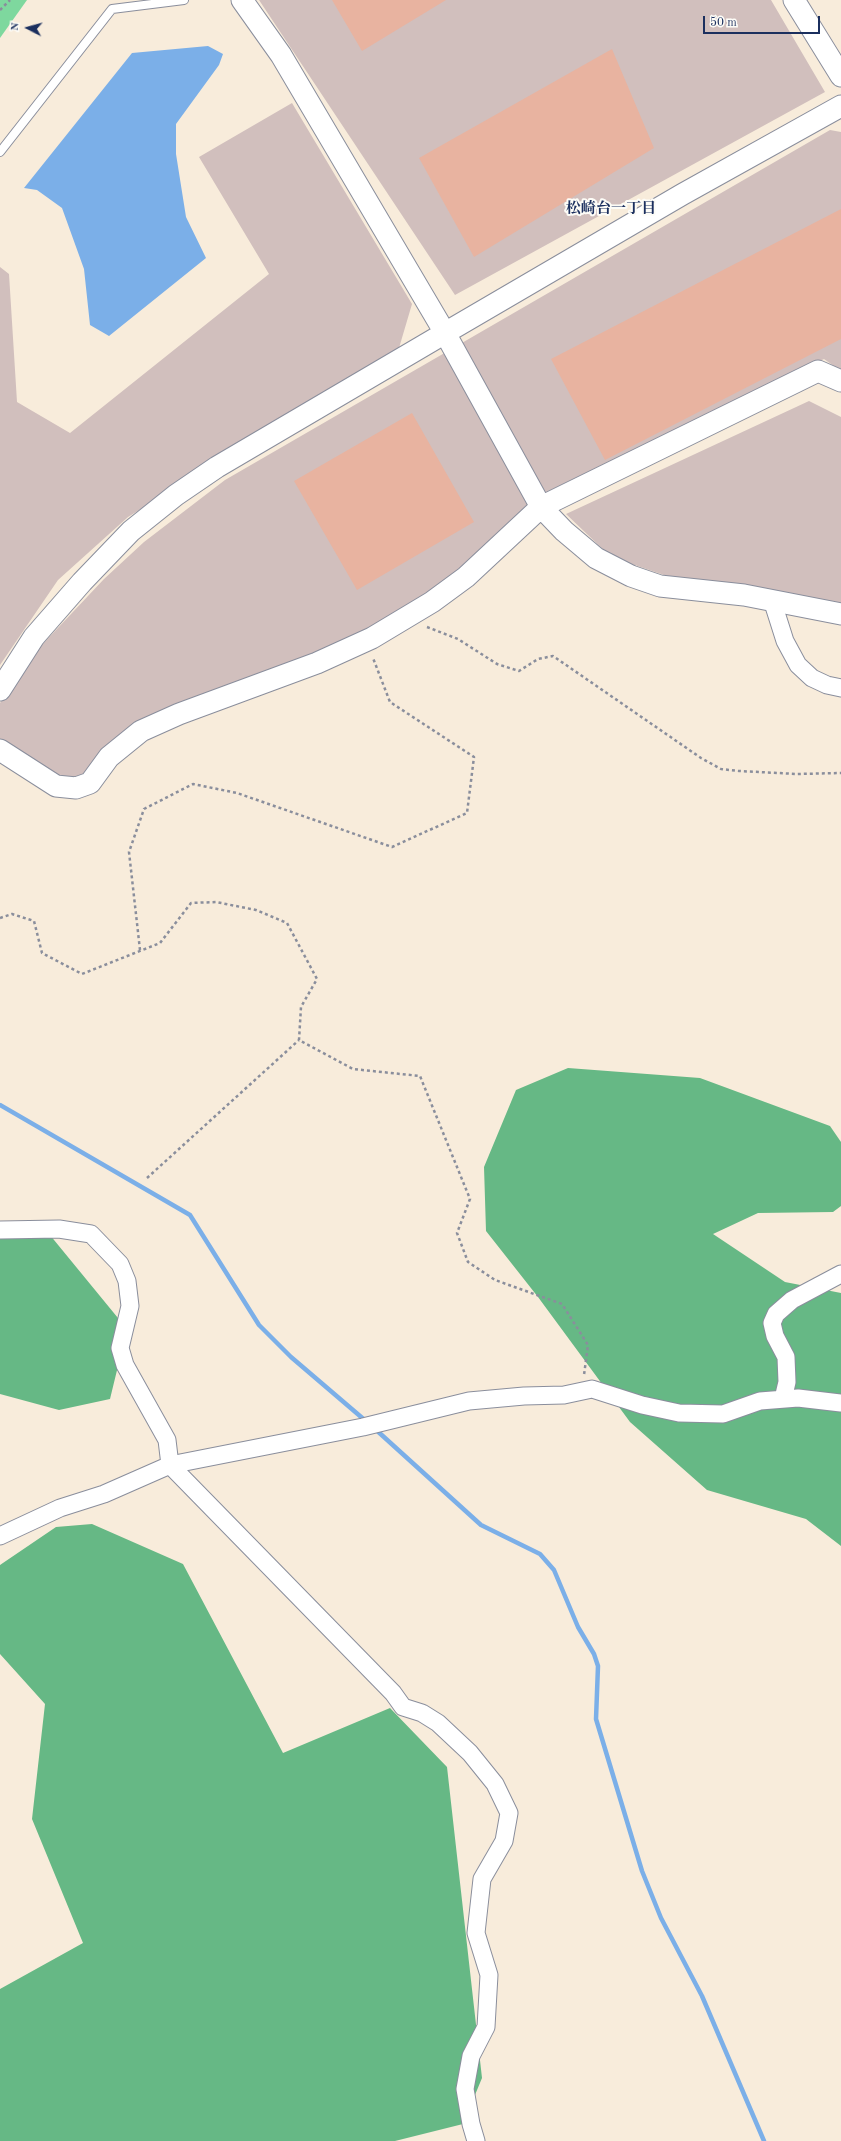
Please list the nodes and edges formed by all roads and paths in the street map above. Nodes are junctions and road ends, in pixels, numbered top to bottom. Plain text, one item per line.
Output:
1 (10, 0) edge
2 (184, 0) edge
3 (242, 0) edge
4 (794, 0) edge
5 (0, 10) edge
6 (841, 76) edge
7 (841, 106) edge
8 (0, 152) edge
9 (444, 333) junction
10 (841, 381) edge
11 (541, 507) junction
12 (772, 600) junction
13 (841, 614) edge
14 (405, 618) junction
15 (366, 641) junction
16 (841, 688) edge
17 (0, 690) edge
18 (0, 750) edge
19 (841, 773) edge
20 (0, 918) edge
21 (140, 950) junction
22 (300, 1040) junction
23 (147, 1178) dead end
24 (0, 1230) edge
25 (841, 1274) edge
26 (582, 1391) junction
27 (783, 1399) junction
28 (841, 1403) edge
29 (170, 1465) junction
30 (0, 1536) edge
31 (476, 2141) edge

1 - 5 path
2 - 8 lane
3 - 9 street
4 - 6 street
7 - 9 street
9 - 11 street
9 - 17 street
10 - 11 street
11 - 12 street
11 - 14 street
12 - 13 street
12 - 16 street
14 - 15 street
14 - 19 path
15 - 18 street
15 - 21 path
20 - 21 path
21 - 22 path
22 - 23 path
22 - 26 path
24 - 29 street
25 - 27 street
26 - 27 street
26 - 29 street
27 - 28 street
29 - 30 street
29 - 31 street

